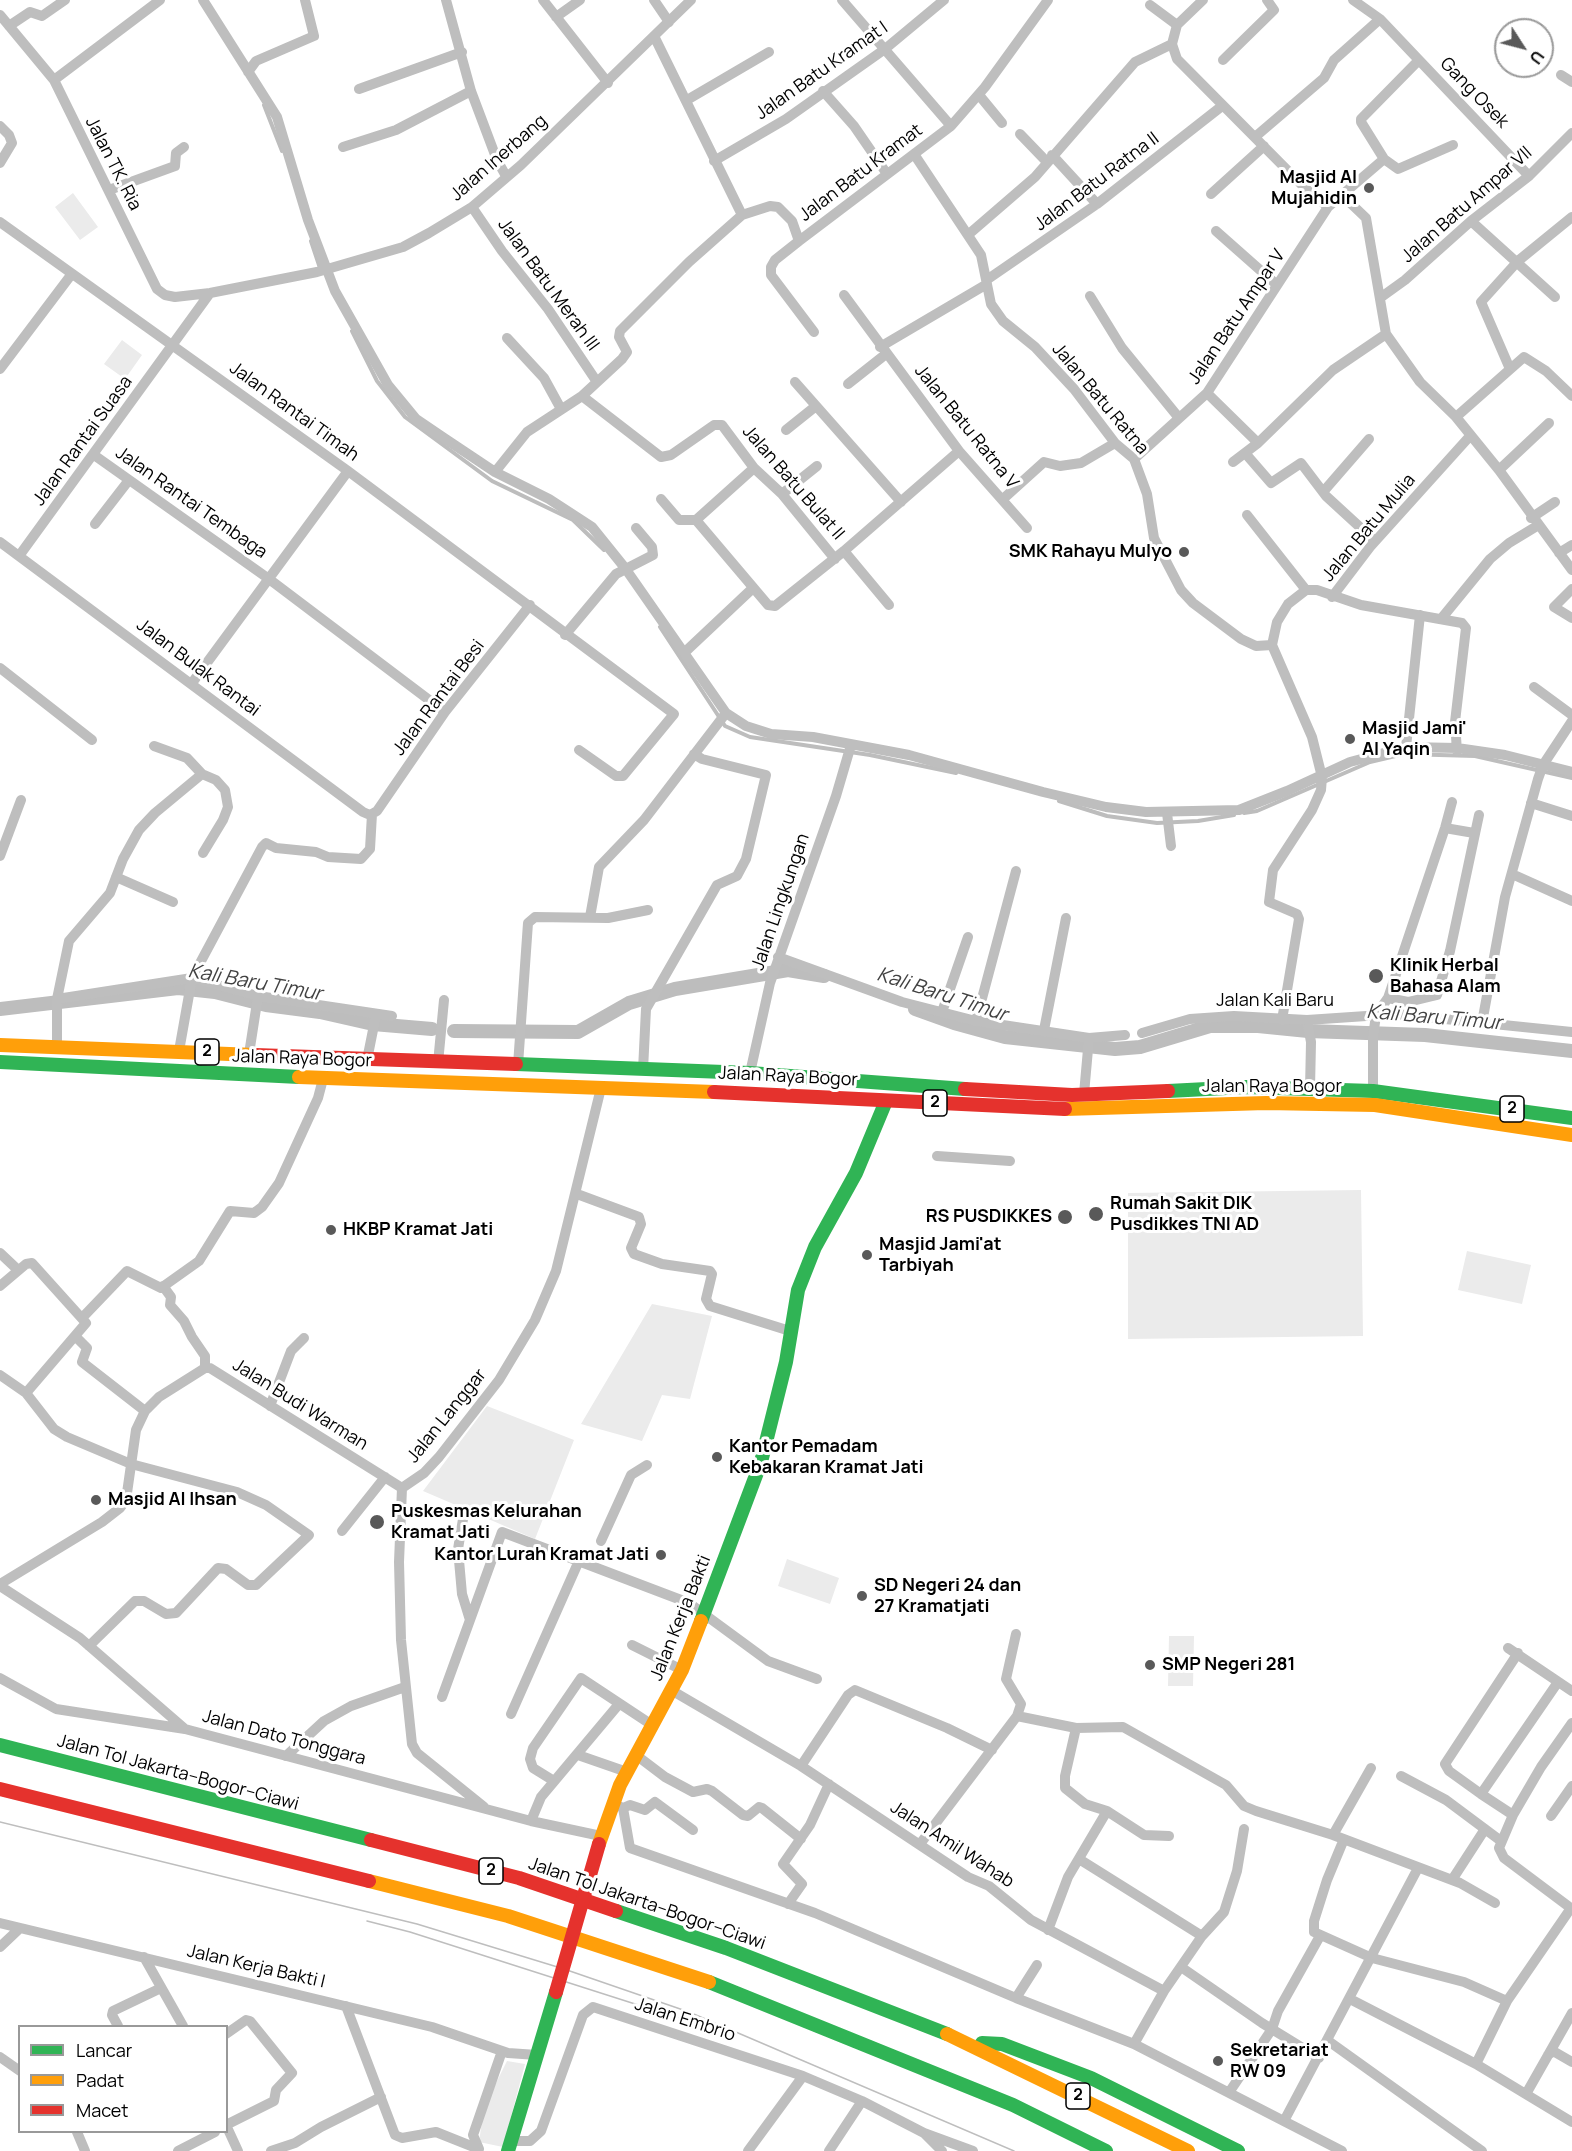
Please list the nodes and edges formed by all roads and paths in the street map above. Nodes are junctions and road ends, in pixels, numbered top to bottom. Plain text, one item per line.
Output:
1 (66, 0) edge
2 (160, 0) edge
3 (305, 0) edge
4 (446, 0) edge
5 (543, 0) edge
6 (580, 0) edge
7 (654, 0) edge
8 (691, 0) edge
9 (842, 0) edge
10 (944, 0) edge
11 (1047, 0) edge
12 (1203, 0) edge
13 (1268, 0) edge
14 (1353, 0) edge
15 (208, 2) edge
16 (1366, 4) edge
17 (1150, 5) dead end
18 (0, 15) edge
19 (556, 17) junction
20 (1380, 19) junction
21 (669, 22) junction
22 (1177, 25) junction
23 (9, 26) junction
24 (655, 38) junction
25 (1172, 44) junction
26 (885, 49) junction
27 (462, 52) junction
28 (769, 52) dead end
29 (1223, 60) dead end
30 (1419, 60) junction
31 (248, 72) junction
32 (1562, 75) dead end
33 (54, 80) junction
34 (1572, 82) edge
35 (608, 83) junction
36 (359, 89) dead end
37 (471, 91) junction
38 (824, 92) junction
39 (979, 95) junction
40 (687, 100) junction
41 (1222, 106) junction
42 (1002, 123) dead end
43 (0, 126) edge
44 (951, 126) junction
45 (1572, 133) edge
46 (1020, 134) dead end
47 (1255, 137) junction
48 (1453, 145) dead end
49 (1264, 146) junction
50 (184, 147) dead end
51 (343, 147) dead end
52 (914, 154) junction
53 (1049, 158) junction
54 (1384, 159) junction
55 (714, 161) junction
56 (0, 163) edge
57 (887, 174) junction
58 (506, 176) junction
59 (1529, 176) junction
60 (109, 190) junction
61 (1211, 194) dead end
62 (1343, 196) junction
63 (1096, 204) junction
64 (472, 207) junction
65 (1328, 207) junction
66 (742, 215) junction
67 (1572, 217) edge
68 (1471, 221) junction
69 (0, 222) edge
70 (1216, 231) dead end
71 (969, 234) junction
72 (799, 241) junction
73 (1518, 261) junction
74 (322, 271) junction
75 (71, 275) junction
76 (987, 282) junction
77 (1277, 285) junction
78 (210, 293) junction
79 (844, 295) dead end
80 (1090, 297) dead end
81 (1555, 297) dead end
82 (1380, 298) junction
83 (814, 332) dead end
84 (1386, 334) junction
85 (507, 338) dead end
86 (173, 344) junction
87 (883, 351) junction
88 (0, 369) edge
89 (1510, 369) junction
90 (597, 382) junction
91 (795, 382) dead end
92 (848, 384) dead end
93 (1207, 393) junction
94 (582, 396) junction
95 (1572, 396) edge
96 (816, 406) junction
97 (561, 410) junction
98 (1456, 417) junction
99 (1179, 418) junction
100 (1549, 423) dead end
101 (786, 430) dead end
102 (1470, 435) junction
103 (1369, 439) dead end
104 (1115, 443) junction
105 (1257, 443) junction
106 (959, 451) junction
107 (1245, 453) junction
108 (94, 455) junction
109 (1134, 459) junction
110 (1233, 462) dead end
111 (817, 466) dead end
112 (754, 468) junction
113 (1498, 470) junction
114 (348, 471) junction
115 (495, 472) junction
116 (129, 480) junction
117 (1323, 492) junction
118 (782, 494) junction
119 (661, 499) dead end
120 (1003, 499) junction
121 (901, 502) junction
122 (1555, 502) dead end
123 (1247, 515) dead end
124 (696, 520) junction
125 (1534, 522) junction
126 (95, 524) dead end
127 (636, 528) dead end
128 (1027, 528) dead end
129 (1375, 541) junction
130 (0, 542) edge
131 (1572, 545) edge
132 (1559, 553) junction
133 (840, 555) junction
134 (20, 556) junction
135 (622, 570) junction
136 (1572, 570) edge
137 (269, 579) junction
138 (753, 588) junction
139 (1572, 589) edge
140 (1306, 590) junction
141 (1332, 597) junction
142 (889, 604) dead end
143 (530, 605) junction
144 (1420, 615) junction
145 (1572, 618) edge
146 (1441, 619) junction
147 (565, 634) junction
148 (1272, 645) junction
149 (685, 652) junction
150 (0, 668) edge
151 (192, 683) junction
152 (1534, 687) dead end
153 (446, 712) junction
154 (726, 713) junction
155 (1572, 715) edge
156 (1572, 721) edge
157 (92, 740) dead end
158 (154, 746) dead end
159 (1406, 747) junction
160 (849, 749) junction
161 (579, 750) dead end
162 (1457, 750) junction
163 (694, 754) junction
164 (1543, 764) junction
165 (1572, 772) edge
166 (202, 774) junction
167 (1322, 776) junction
168 (21, 800) dead end
169 (1452, 802) dead end
170 (1531, 803) junction
171 (374, 813) junction
172 (1479, 815) dead end
173 (1572, 816) edge
174 (1168, 818) junction
175 (1445, 828) junction
176 (1474, 833) junction
177 (1171, 846) dead end
178 (203, 853) dead end
179 (0, 856) edge
180 (1016, 871) dead end
181 (1512, 873) junction
182 (116, 877) junction
183 (1572, 901) edge
184 (173, 902) dead end
185 (648, 910) dead end
186 (590, 917) junction
187 (1066, 918) dead end
188 (968, 938) dead end
189 (778, 958) junction
190 (192, 980) junction
191 (1388, 998) junction
192 (257, 1000) junction
193 (444, 1000) dead end
194 (57, 1005) junction
195 (942, 1012) junction
196 (376, 1015) junction
197 (392, 1016) dead end
198 (1375, 1017) junction
199 (1282, 1020) junction
200 (1307, 1020) junction
201 (976, 1021) junction
202 (1482, 1023) junction
203 (1044, 1030) junction
204 (1572, 1032) edge
205 (1142, 1033) dead end
206 (1125, 1035) dead end
207 (1089, 1038) junction
208 (0, 1045) edge
209 (57, 1047) junction
210 (179, 1051) junction
211 (249, 1054) junction
212 (367, 1060) junction
213 (0, 1062) edge
214 (413, 1062) junction
215 (518, 1062) junction
216 (444, 1063) junction
217 (644, 1070) junction
218 (750, 1073) junction
219 (323, 1079) junction
220 (413, 1080) junction
221 (450, 1081) junction
222 (888, 1084) junction
223 (1246, 1087) junction
224 (601, 1088) junction
225 (1310, 1089) junction
226 (1373, 1091) junction
227 (1015, 1093) junction
228 (1084, 1094) junction
229 (886, 1101) junction
230 (1245, 1103) junction
231 (1013, 1107) junction
232 (1572, 1118) edge
233 (1572, 1134) edge
234 (937, 1156) dead end
235 (1010, 1161) dead end
236 (577, 1194) junction
237 (0, 1253) edge
238 (18, 1270) junction
239 (0, 1286) edge
240 (161, 1287) junction
241 (82, 1317) junction
242 (790, 1331) junction
243 (75, 1336) junction
244 (304, 1338) dead end
245 (205, 1368) junction
246 (0, 1375) edge
247 (26, 1393) junction
248 (270, 1406) junction
249 (145, 1411) junction
250 (131, 1464) junction
251 (647, 1465) dead end
252 (385, 1477) junction
253 (402, 1488) junction
254 (463, 1519) dead end
255 (342, 1532) dead end
256 (601, 1540) dead end
257 (578, 1563) junction
258 (0, 1585) edge
259 (704, 1611) junction
260 (470, 1620) junction
261 (1016, 1634) dead end
262 (632, 1645) dead end
263 (89, 1646) junction
264 (682, 1670) junction
265 (0, 1678) edge
266 (817, 1679) dead end
267 (1558, 1682) junction
268 (405, 1687) junction
269 (671, 1690) junction
270 (1572, 1691) edge
271 (442, 1697) dead end
272 (619, 1704) junction
273 (511, 1714) dead end
274 (1017, 1716) junction
275 (1572, 1723) edge
276 (652, 1725) junction
277 (1076, 1728) junction
278 (185, 1729) junction
279 (0, 1745) edge
280 (992, 1750) junction
281 (578, 1755) junction
282 (636, 1755) junction
283 (286, 1756) junction
284 (801, 1766) junction
285 (1371, 1768) dead end
286 (627, 1772) junction
287 (1401, 1776) dead end
288 (554, 1781) junction
289 (829, 1784) junction
290 (1572, 1786) edge
291 (0, 1790) edge
292 (1481, 1794) junction
293 (617, 1806) junction
294 (489, 1810) junction
295 (1107, 1811) junction
296 (1513, 1815) junction
297 (1551, 1816) dead end
298 (531, 1821) junction
299 (1244, 1829) dead end
300 (1485, 1829) junction
301 (693, 1830) dead end
302 (1333, 1835) junction
303 (1169, 1836) dead end
304 (801, 1839) junction
305 (1344, 1839) junction
306 (600, 1840) junction
307 (1501, 1841) junction
308 (920, 1844) junction
309 (1078, 1859) junction
310 (1418, 1868) junction
311 (1452, 1880) junction
312 (1495, 1903) dead end
313 (788, 1904) junction
314 (1572, 1908) edge
315 (0, 1923) edge
316 (20, 1928) junction
317 (1048, 1930) junction
318 (1202, 1936) junction
319 (1320, 1936) junction
320 (0, 1947) edge
321 (144, 1957) junction
322 (1372, 1958) junction
323 (1037, 1965) dead end
324 (1181, 1967) junction
325 (161, 1988) junction
326 (1164, 1991) junction
327 (1016, 1998) junction
328 (1350, 1999) junction
329 (1507, 2001) junction
330 (346, 2006) junction
331 (1572, 2013) edge
332 (117, 2025) edge
333 (182, 2025) edge
334 (1272, 2029) junction
335 (228, 2033) edge
336 (1327, 2040) junction
337 (968, 2042) junction
338 (1134, 2044) junction
339 (502, 2051) junction
340 (537, 2055) junction
341 (1547, 2056) junction
342 (0, 2057) edge
343 (1320, 2058) junction
344 (1572, 2062) edge
345 (1476, 2064) junction
346 (18, 2070) edge
347 (802, 2076) junction
348 (1230, 2091) junction
349 (1526, 2094) junction
350 (381, 2097) junction
351 (862, 2101) junction
352 (1284, 2121) junction
353 (1572, 2122) edge
354 (228, 2124) edge
355 (228, 2129) edge
356 (78, 2133) edge
357 (212, 2133) edge
358 (924, 2133) junction
359 (509, 2146) edge
360 (479, 2150) edge
361 (85, 2151) edge
362 (178, 2151) edge
363 (238, 2151) edge
364 (271, 2151) edge
365 (748, 2151) edge
366 (829, 2151) edge
367 (942, 2151) edge
368 (973, 2151) edge
369 (1107, 2151) edge
370 (1188, 2151) edge
371 (1238, 2151) edge
372 (1342, 2151) edge
373 (1482, 2151) edge

1 - 23 street
2 - 33 street
3 - 31 street
4 - 27 street
5 - 19 street
6 - 19 street
7 - 21 street
8 - 21 street, Jalan Inerbang
9 - 26 street
10 - 26 street, Jalan Batu Kramat I
11 - 39 street, Jalan Batu Kramat
12 - 22 street
13 - 29 street
14 - 16 street, Gang Osek
15 - 31 street
16 - 20 street, Gang Osek
17 - 22 street
18 - 23 street, Jalan TK. Ria
19 - 35 street
20 - 30 street, Gang Osek
20 - 47 street
21 - 24 street, Jalan Inerbang
22 - 25 street
23 - 33 street, Jalan TK. Ria
24 - 35 street, Jalan Inerbang
24 - 40 street
25 - 41 street
25 - 53 street
26 - 38 street, Jalan Batu Kramat I
26 - 44 street
27 - 36 street
27 - 37 street
28 - 40 street
30 - 54 street
30 - 59 street, Gang Osek
31 - 74 street
32 - 34 street
33 - 60 street, Jalan TK. Ria
35 - 58 street, Jalan Inerbang
37 - 51 street
37 - 58 street
38 - 55 street, Jalan Batu Kramat I
38 - 57 street
39 - 42 street
39 - 44 street, Jalan Batu Kramat
40 - 55 street
41 - 47 street
41 - 63 street, Jalan Batu Ratna II
43 - 56 street
44 - 52 street, Jalan Batu Kramat
45 - 59 street, Jalan Batu Ampar VII
46 - 53 street
47 - 49 street
48 - 54 street
49 - 61 street
49 - 65 street
50 - 60 street
52 - 57 street, Jalan Batu Kramat
52 - 71 street, Jalan Batu Ratna
53 - 63 street
53 - 71 street
54 - 62 street, Jalan Batu Ampar V
55 - 66 street
57 - 72 street, Jalan Batu Kramat
58 - 64 street, Jalan Inerbang
59 - 68 street, Jalan Batu Ampar VII
60 - 78 street, Jalan TK. Ria
62 - 65 street, Jalan Batu Ampar V
62 - 82 street
63 - 76 street, Jalan Batu Ratna II
64 - 74 street, Jalan Inerbang
64 - 90 street, Jalan Batu Merah III
65 - 77 street, Jalan Batu Ampar V
66 - 72 street, Jalan Batu Kramat
66 - 90 street
67 - 73 street
68 - 73 street
68 - 82 street, Jalan Batu Ampar VII
69 - 75 street, Jalan Rantai Timah
70 - 77 street
71 - 76 street, Jalan Batu Ratna
72 - 83 street
73 - 81 street
73 - 89 street
74 - 78 street, Jalan Inerbang
74 - 115 street
75 - 86 street, Jalan Rantai Timah
75 - 88 street
76 - 87 street
76 - 104 street, Jalan Batu Ratna
77 - 93 street, Jalan Batu Ampar V
78 - 86 street
79 - 87 street, Jalan Batu Ratna V
80 - 99 street
82 - 84 street
84 - 98 street
84 - 105 street
85 - 97 street
86 - 108 street, Jalan Rantai Suasa
86 - 114 street, Jalan Rantai Timah
87 - 92 street
87 - 106 street, Jalan Batu Ratna V
89 - 95 street
89 - 98 street
90 - 94 street
91 - 96 street
93 - 99 street, Jalan Batu Ampar V
93 - 105 street
94 - 97 street
94 - 112 street, Jalan Batu Bulat II
96 - 101 street
96 - 121 street
97 - 115 street
98 - 102 street
99 - 109 street, Jalan Batu Ampar V
100 - 113 street
102 - 113 street
102 - 129 street, Jalan Batu Mulia
103 - 117 street
104 - 109 street, Jalan Batu Ratna
104 - 120 street
105 - 107 street
106 - 120 street, Jalan Batu Ratna V
106 - 121 street
107 - 110 street
107 - 117 street
108 - 116 street, Jalan Rantai Tembaga
108 - 134 street, Jalan Rantai Suasa
109 - 148 street, Jalan Batu Ratna
111 - 118 street
112 - 118 street, Jalan Batu Bulat II
112 - 124 street
113 - 125 street
114 - 137 street, Jalan Rantai Tembaga
114 - 143 street, Jalan Rantai Timah
115 - 135 street
116 - 126 street
116 - 137 street, Jalan Rantai Tembaga
117 - 129 street
118 - 133 street, Jalan Batu Bulat II
119 - 124 street
120 - 128 street, Jalan Batu Ratna V
121 - 133 street
122 - 125 street
123 - 140 street
124 - 138 street
125 - 132 street
125 - 146 street
127 - 135 street
129 - 141 street, Jalan Batu Mulia
130 - 134 street, Jalan Bulak Rantai
131 - 132 street
132 - 136 street
133 - 138 street
133 - 142 street, Jalan Batu Bulat II
134 - 151 street, Jalan Bulak Rantai
135 - 147 street
135 - 149 street
137 - 151 street, Jalan Rantai Tembaga
137 - 153 street, Jalan Rantai Tembaga
138 - 149 street
139 - 145 street
140 - 141 street, Jalan Batu Mulia
140 - 148 street, Jalan Batu Mulia
141 - 144 street
143 - 147 street, Jalan Rantai Timah
143 - 153 street, Jalan Rantai Besi
144 - 146 street
144 - 159 street
146 - 162 street
147 - 161 street, Jalan Rantai Timah
148 - 167 street
149 - 154 street
150 - 157 street
151 - 171 street, Jalan Bulak Rantai
152 - 155 street
153 - 171 street, Jalan Rantai Besi
154 - 160 street
154 - 163 street
156 - 164 street
158 - 166 street
159 - 162 street
159 - 167 street
160 - 174 street
160 - 189 street, Jalan Lingkungan
162 - 164 street
163 - 186 street
163 - 217 street
164 - 165 street
164 - 170 street
166 - 178 street
166 - 182 street
167 - 174 street
167 - 199 street
168 - 179 street
169 - 175 street
170 - 173 street
170 - 181 street
171 - 190 street
172 - 176 street
174 - 177 street
175 - 176 street
175 - 191 street
176 - 191 street
180 - 201 street
181 - 183 street
181 - 202 street
182 - 184 street
182 - 194 street
185 - 186 street
186 - 215 street
187 - 203 street
188 - 195 street
189 - 195 street
189 - 218 street, Jalan Lingkungan
190 - 192 street
190 - 194 street
190 - 210 street
191 - 198 street
192 - 196 street
192 - 211 street
193 - 216 street
194 - 209 street
195 - 201 street
196 - 197 street
196 - 212 street
198 - 200 street, Jalan Kali Baru
198 - 202 street, Jalan Kali Baru
198 - 226 street
199 - 200 street, Jalan Kali Baru
199 - 205 street, Jalan Kali Baru
200 - 225 street
201 - 203 street
202 - 204 street, Jalan Kali Baru
203 - 207 street
206 - 207 street
207 - 228 street
208 - 209 main road, Jalan Raya Bogor / 2
209 - 210 main road, Jalan Raya Bogor / 2
210 - 211 main road, Jalan Raya Bogor / 2
211 - 212 main road, Jalan Raya Bogor / 2
212 - 214 main road, Jalan Raya Bogor / 2
213 - 219 main road, Jalan Raya Bogor / 2
214 - 216 main road, Jalan Raya Bogor / 2
214 - 220 main road
215 - 216 main road, Jalan Raya Bogor / 2
215 - 217 main road, Jalan Raya Bogor / 2
216 - 221 main road
217 - 218 main road, Jalan Raya Bogor / 2
218 - 222 main road, Jalan Raya Bogor / 2
219 - 220 main road, Jalan Raya Bogor / 2
219 - 240 street
220 - 221 main road, Jalan Raya Bogor / 2
221 - 224 main road, Jalan Raya Bogor / 2
222 - 227 main road, Jalan Raya Bogor / 2
222 - 229 main road, Jalan Kerja Bakti
223 - 225 main road, Jalan Raya Bogor / 2
223 - 228 main road, Jalan Raya Bogor / 2
223 - 230 main road
224 - 229 main road, Jalan Raya Bogor / 2
224 - 236 street, Jalan Langgar
225 - 226 main road, Jalan Raya Bogor / 2
226 - 232 main road, Jalan Raya Bogor / 2
227 - 228 main road, Jalan Raya Bogor / 2
227 - 231 main road
229 - 231 main road, Jalan Raya Bogor / 2
229 - 242 main road, Jalan Kerja Bakti
230 - 231 main road, Jalan Raya Bogor / 2
230 - 233 main road, Jalan Raya Bogor / 2
234 - 235 street
236 - 242 street
236 - 253 street, Jalan Langgar
237 - 238 street
238 - 239 street
238 - 241 street
240 - 241 street
240 - 245 street
241 - 243 street
242 - 259 main road, Jalan Kerja Bakti
243 - 247 street
243 - 249 street
244 - 248 street
245 - 248 street, Jalan Budi Warman
245 - 249 street, Jalan Budi Warman
246 - 247 street
247 - 250 street
248 - 252 street, Jalan Budi Warman
249 - 250 street, Jalan Budi Warman
250 - 258 street, Jalan Budi Warman
250 - 263 street
251 - 256 street
252 - 253 street, Jalan Budi Warman
252 - 255 street
253 - 268 street, Jalan Langgar
254 - 260 street
257 - 259 street
257 - 260 street
257 - 273 street
258 - 263 street, Jalan Dato Tonggara
259 - 264 main road, Jalan Kerja Bakti
259 - 266 street
260 - 271 street
261 - 274 street
262 - 264 street
263 - 278 street, Jalan Dato Tonggara
264 - 269 main road, Jalan Kerja Bakti
265 - 278 street
267 - 270 street
267 - 292 street
267 - 292 street
268 - 283 street
268 - 294 street, Jalan Langgar
269 - 276 main road, Jalan Kerja Bakti
269 - 284 street, Jalan Amil Wahab
272 - 276 street
272 - 281 street
272 - 288 street
274 - 277 street
274 - 280 street
275 - 296 street
276 - 282 main road, Jalan Kerja Bakti
277 - 295 street
277 - 302 street
278 - 283 street, Jalan Dato Tonggara
279 - 337 main road, Jalan Tol Jakarta–Bogor–Ciawi / 2
280 - 284 street
280 - 308 street
281 - 286 street
281 - 288 street
282 - 286 main road, Jalan Kerja Bakti
282 - 304 street
283 - 294 street, Jalan Dato Tonggara
284 - 289 street, Jalan Amil Wahab
285 - 302 street
286 - 293 main road, Jalan Kerja Bakti
287 - 300 street
288 - 298 street
289 - 304 street
289 - 308 street, Jalan Amil Wahab
290 - 297 street
291 - 369 main road, 2
292 - 296 street
293 - 301 street
293 - 306 main road, Jalan Kerja Bakti
293 - 313 street
294 - 298 street, Jalan Dato Tonggara
295 - 303 street
295 - 309 street
296 - 307 street
298 - 306 street, Jalan Dato Tonggara
299 - 318 street
300 - 307 street
300 - 311 street
302 - 305 street
304 - 313 street
305 - 310 street
305 - 319 street
306 - 340 main road, Jalan Kerja Bakti, bridge
307 - 314 street
308 - 317 street, Jalan Amil Wahab
309 - 317 street
309 - 318 street
310 - 311 street
310 - 322 street
311 - 312 street
313 - 327 street
314 - 329 street
315 - 316 street, Jalan Kerja Bakti I
316 - 320 street
316 - 321 street, Jalan Kerja Bakti I
317 - 326 street, Jalan Amil Wahab
318 - 324 street
319 - 322 street
319 - 334 street
321 - 325 street
321 - 330 street, Jalan Kerja Bakti I
322 - 328 street
322 - 329 street
323 - 327 street
324 - 326 street
324 - 334 street
325 - 332 street
325 - 333 street
326 - 338 street
327 - 338 street
328 - 336 street
328 - 345 street
329 - 345 street
330 - 339 street, Jalan Kerja Bakti I
330 - 350 street
331 - 341 street
334 - 343 street
334 - 348 street
335 - 354 street
336 - 343 street
336 - 373 street
337 - 370 main road, Jalan Tol Jakarta–Bogor–Ciawi / 2
337 - 371 main road
338 - 348 street
339 - 340 street, Jalan Kerja Bakti I
339 - 360 street
340 - 359 main road, Jalan Kerja Bakti
341 - 344 street
341 - 349 street
342 - 346 street
343 - 352 street
345 - 349 street
347 - 351 street, Jalan Embrio
347 - 359 street, Jalan Embrio
347 - 365 street
348 - 352 street
349 - 353 street
350 - 360 street
350 - 364 street
351 - 358 street, Jalan Embrio
351 - 366 street
352 - 372 street
355 - 363 street
356 - 361 street
357 - 362 street
358 - 367 street
358 - 368 street

